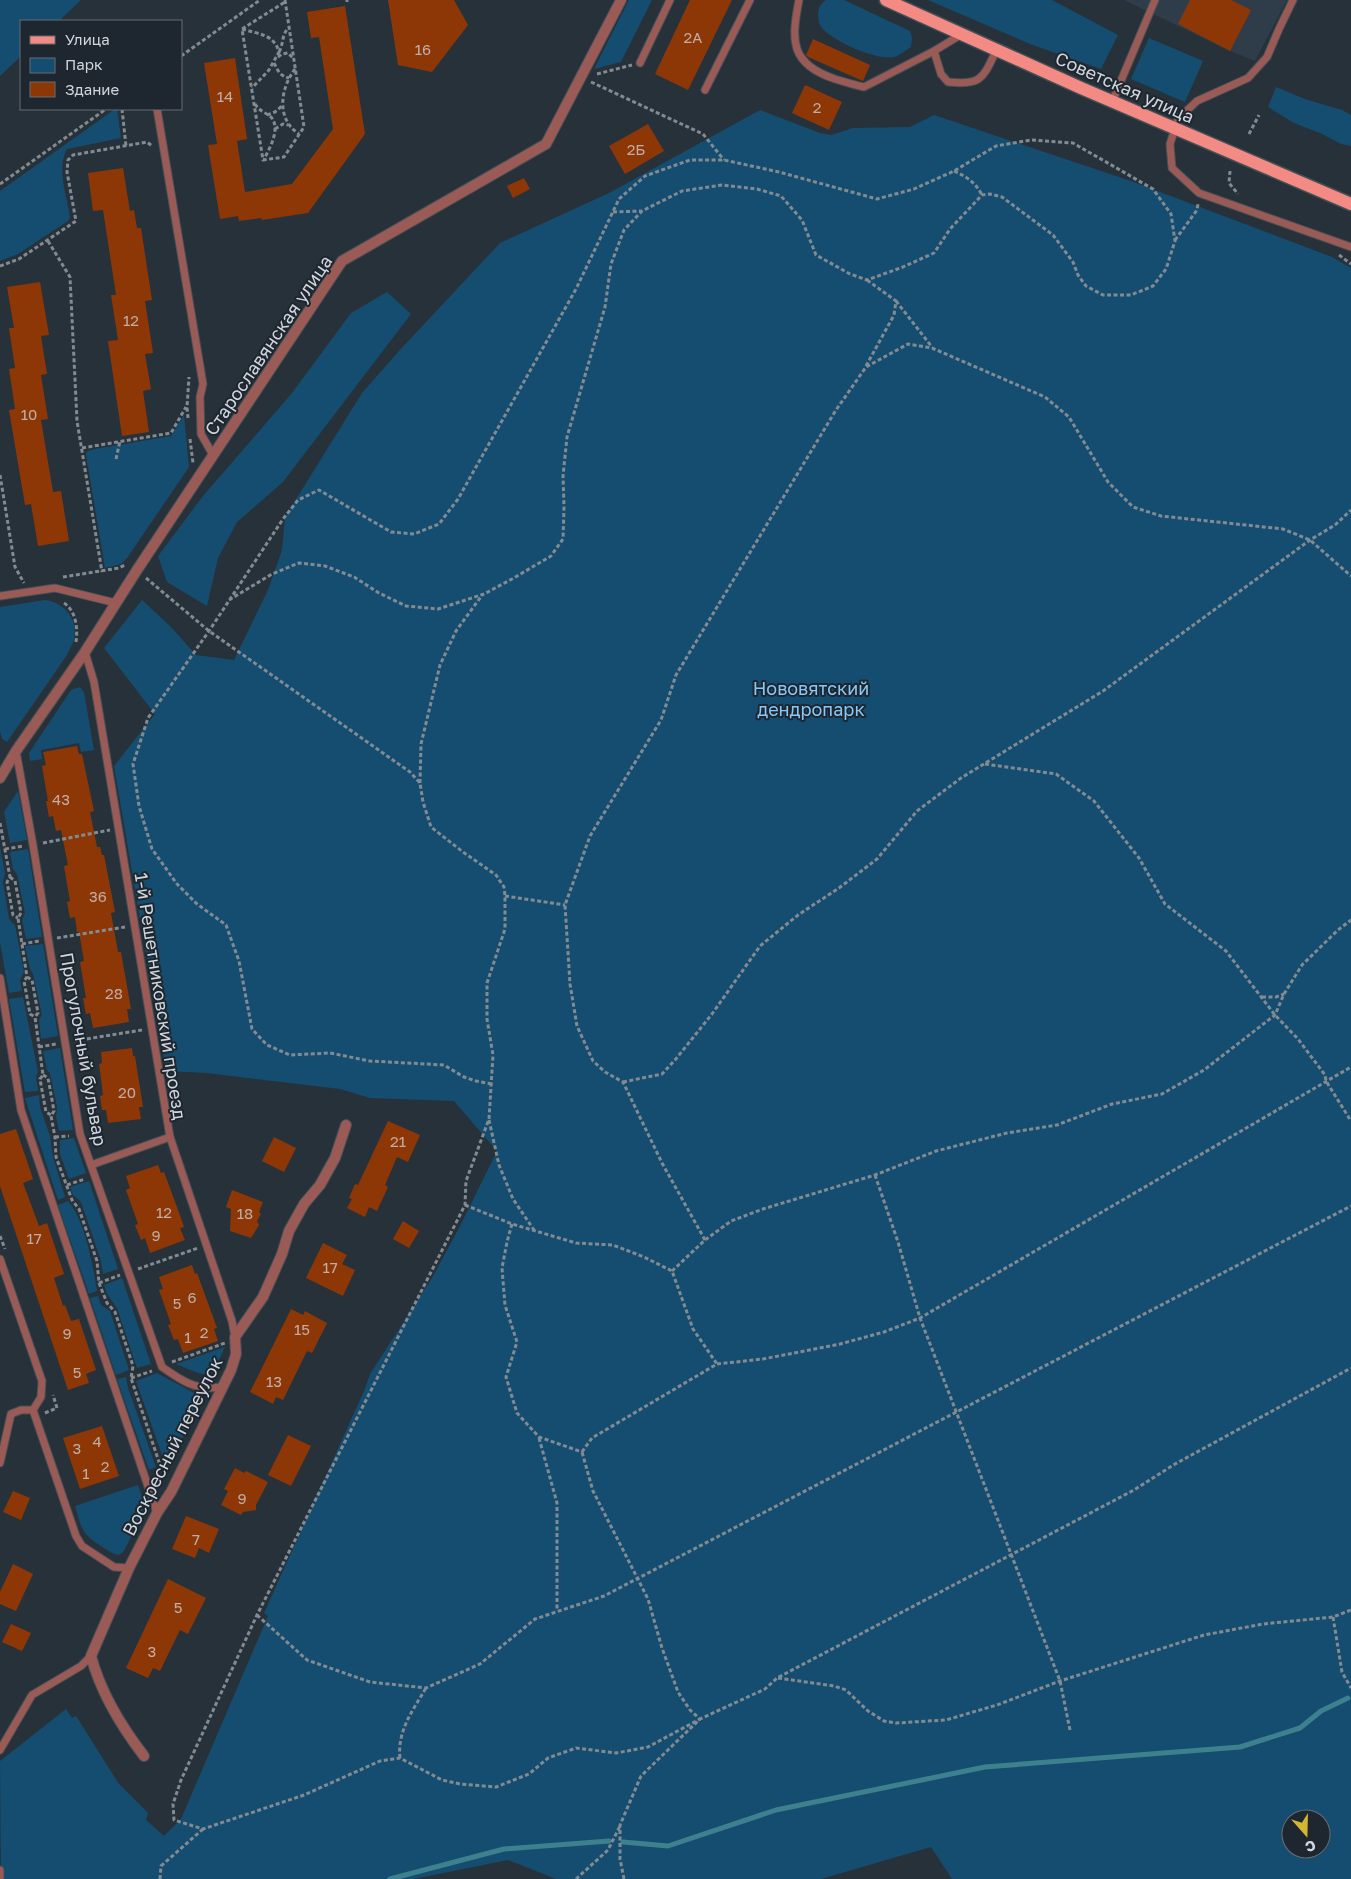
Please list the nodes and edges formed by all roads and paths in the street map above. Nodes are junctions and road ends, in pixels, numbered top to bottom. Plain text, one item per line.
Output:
1 (260, 0) edge
2 (621, 0) edge
3 (670, 0) edge
4 (750, 0) edge
5 (799, 0) edge
6 (886, 0) edge
7 (1155, 0) edge
8 (1293, 0) edge
9 (285, 1) edge
10 (289, 28) junction
11 (242, 29) junction
12 (963, 34) junction
13 (997, 49) junction
14 (934, 51) junction
15 (279, 52) junction
16 (182, 55) edge
17 (277, 58) junction
18 (294, 59) junction
19 (274, 63) junction
20 (640, 63) joint
21 (295, 69) junction
22 (289, 78) junction
23 (582, 78) junction
24 (252, 88) junction
25 (705, 90) dead end
26 (254, 101) junction
27 (1112, 102) junction
28 (283, 104) junction
29 (105, 110) edge
30 (122, 110) edge
31 (157, 110) edge
32 (268, 115) junction
33 (1259, 115) dead end
34 (289, 125) junction
35 (1174, 128) junction
36 (275, 129) junction
37 (299, 134) junction
38 (1249, 134) dead end
39 (126, 146) junction
40 (153, 148) dead end
41 (263, 160) junction
42 (724, 160) junction
43 (954, 170) junction
44 (0, 184) edge
45 (1199, 193) junction
46 (982, 195) junction
47 (1349, 200) edge
48 (642, 211) junction
49 (612, 212) junction
50 (48, 241) junction
51 (1175, 241) junction
52 (1351, 247) edge
53 (0, 266) edge
54 (867, 280) junction
55 (896, 300) junction
56 (932, 348) junction
57 (866, 367) junction
58 (188, 370) dead end
59 (187, 407) junction
60 (189, 424) dead end
61 (190, 433) dead end
62 (120, 441) junction
63 (82, 448) junction
64 (213, 455) junction
65 (116, 459) dead end
66 (194, 468) dead end
67 (0, 475) edge
68 (1351, 510) edge
69 (1310, 540) junction
70 (132, 560) dead end
71 (137, 570) junction
72 (102, 572) junction
73 (1351, 576) edge
74 (53, 579) dead end
75 (34, 582) dead end
76 (484, 594) junction
77 (0, 595) edge
78 (58, 599) dead end
79 (229, 600) junction
80 (116, 603) junction
81 (209, 631) junction
82 (73, 648) dead end
83 (85, 652) junction
84 (16, 751) junction
85 (984, 764) junction
86 (0, 778) edge
87 (420, 783) junction
88 (109, 821) dead end
89 (0, 823) edge
90 (114, 830) junction
91 (33, 844) junction
92 (5, 849) junction
93 (42, 853) dead end
94 (10, 877) junction
95 (507, 896) junction
96 (565, 905) junction
97 (18, 918) junction
98 (124, 918) dead end
99 (1351, 920) edge
100 (54, 929) dead end
101 (52, 939) junction
102 (22, 944) junction
103 (27, 976) junction
104 (0, 978) edge
105 (1284, 994) junction
106 (1262, 997) junction
107 (1276, 1015) junction
108 (35, 1018) junction
109 (140, 1021) dead end
110 (152, 1029) junction
111 (142, 1030) junction
112 (73, 1032) dead end
113 (143, 1040) dead end
114 (74, 1041) junction
115 (66, 1043) junction
116 (39, 1047) junction
117 (1351, 1066) edge
118 (43, 1074) junction
119 (1326, 1081) junction
120 (623, 1082) junction
121 (492, 1084) junction
122 (51, 1116) junction
123 (489, 1120) junction
124 (1351, 1121) edge
125 (346, 1125) dead end
126 (170, 1137) junction
127 (91, 1164) junction
128 (94, 1175) junction
129 (874, 1175) junction
130 (67, 1185) junction
131 (465, 1205) junction
132 (1351, 1206) edge
133 (512, 1224) junction
134 (534, 1230) junction
135 (0, 1236) edge
136 (705, 1240) junction
137 (3, 1256) edge
138 (202, 1257) dead end
139 (128, 1272) junction
140 (672, 1272) junction
141 (99, 1283) junction
142 (920, 1318) junction
143 (235, 1337) junction
144 (229, 1346) dead end
145 (166, 1364) junction
146 (717, 1364) junction
147 (177, 1368) dead end
148 (1351, 1368) edge
149 (131, 1378) junction
150 (221, 1388) junction
151 (51, 1390) dead end
152 (33, 1410) junction
153 (956, 1412) junction
154 (40, 1414) dead end
155 (539, 1437) junction
156 (582, 1452) junction
157 (0, 1463) edge
158 (160, 1465) dead end
159 (157, 1513) junction
160 (1012, 1553) junction
161 (129, 1568) junction
162 (638, 1578) junction
163 (1351, 1610) edge
164 (557, 1611) junction
165 (257, 1616) junction
166 (1332, 1617) junction
167 (91, 1656) junction
168 (777, 1678) junction
169 (1060, 1681) junction
170 (426, 1688) junction
171 (1351, 1688) edge
172 (700, 1719) junction
173 (1070, 1730) dead end
174 (0, 1750) edge
175 (144, 1756) dead end
176 (400, 1758) junction
177 (620, 1825) junction
178 (203, 1829) junction
179 (0, 1870) edge
180 (0, 1879) edge
181 (160, 1879) edge
182 (576, 1879) edge
183 (624, 1879) edge

1 - 16 path
2 - 23 street, Старославянская улица
3 - 20 lane
4 - 25 lane
5 - 14 lane
6 - 12 main road, Советская улица
7 - 27 lane
8 - 35 lane
9 - 10 path
9 - 11 path
10 - 15 path
10 - 18 path
11 - 15 path
11 - 24 path
12 - 13 main road, Советская улица
12 - 14 lane
13 - 14 lane
13 - 27 main road, Советская улица
15 - 17 path
17 - 18 path
17 - 19 path
18 - 21 path
19 - 22 path
19 - 24 path
20 - 23 path
21 - 22 path
21 - 37 path
22 - 28 path
23 - 42 path
23 - 64 street, Старославянская улица
24 - 26 path
26 - 32 path
26 - 41 path
27 - 35 main road, Советская улица
28 - 32 path
28 - 34 path
29 - 44 path
30 - 39 path
31 - 64 lane
32 - 36 path
33 - 38 path
34 - 36 path
34 - 37 path
35 - 45 lane
35 - 47 main road, Советская улица
36 - 41 path
37 - 41 path
39 - 40 path
39 - 50 path
42 - 43 path
42 - 49 path
43 - 46 path
43 - 51 path
45 - 51 path
45 - 52 lane
46 - 51 path
46 - 54 path
48 - 49 path
48 - 54 path
48 - 76 path
49 - 79 path
50 - 53 path
50 - 63 path
54 - 55 path
55 - 56 path
55 - 57 path
56 - 57 path
56 - 69 path
57 - 96 path
58 - 59 path
59 - 60 path
59 - 62 path
61 - 66 path
62 - 63 path
62 - 65 path
63 - 72 path
64 - 71 street, Старославянская улица
67 - 75 path
68 - 69 path
69 - 73 path
69 - 85 path
70 - 72 path
71 - 80 street, Старославянская улица
71 - 81 path
72 - 74 path
76 - 79 path
76 - 87 path
77 - 80 lane
78 - 82 path
79 - 81 path
80 - 83 street, Старославянская улица
81 - 87 path
81 - 121 path
83 - 84 street, Старославянская улица
83 - 90 lane, 1-й Решетниковский проезд
84 - 86 street, Старославянская улица
84 - 91 lane, Прогулочный бульвар
85 - 106 path
85 - 120 path
87 - 95 path
88 - 90 path
89 - 92 path
90 - 93 path
90 - 110 lane, 1-й Решетниковский проезд
91 - 92 path
91 - 101 lane, Прогулочный бульвар
92 - 94 path
94 - 97 path
94 - 97 path
95 - 96 path
95 - 121 path
96 - 120 path
97 - 102 path
98 - 101 path
99 - 105 path
100 - 101 path
101 - 102 path
101 - 115 lane, Прогулочный бульвар
102 - 103 path
103 - 108 path
103 - 108 path
104 - 159 lane
105 - 106 path
105 - 107 path
106 - 107 path
107 - 119 path
107 - 129 path
108 - 116 path
109 - 111 path
110 - 111 path
110 - 126 lane, 1-й Решетниковский проезд
111 - 113 path
111 - 114 path
112 - 114 path
114 - 115 path
115 - 116 path
115 - 127 lane, Прогулочный бульвар
116 - 118 path
117 - 119 path
118 - 122 path
118 - 122 path
119 - 124 path
119 - 142 path
120 - 136 path
121 - 123 path
122 - 130 path
123 - 131 path
123 - 134 path
125 - 143 street
126 - 127 lane
126 - 143 lane, 1-й Решетниковский проезд
127 - 128 lane, Прогулочный бульвар
128 - 130 path
128 - 139 lane, Прогулочный бульвар
129 - 136 path
129 - 142 path
130 - 141 path
131 - 133 path
131 - 165 path
132 - 153 path
133 - 134 path
133 - 155 path
134 - 140 path
135 - 137 path
136 - 140 path
137 - 152 lane
138 - 139 path
139 - 141 path
139 - 145 lane, Прогулочный бульвар
140 - 146 path
141 - 149 path
142 - 146 path
142 - 153 path
143 - 150 street, Воскресный переулок
144 - 145 path
145 - 147 path
145 - 149 path
145 - 150 lane
146 - 156 path
148 - 160 path
149 - 158 path
150 - 159 street, Воскресный переулок
151 - 154 path
152 - 157 lane
152 - 161 lane
153 - 160 path
153 - 162 path
155 - 156 path
155 - 164 path
156 - 162 path
159 - 161 street, Воскресный переулок
160 - 168 path
160 - 169 path
161 - 167 street, Воскресный переулок
162 - 164 path
162 - 172 path
163 - 166 path
164 - 170 path
165 - 170 path
165 - 178 path
166 - 169 path
166 - 171 path
167 - 174 lane
167 - 175 street
168 - 169 path
168 - 172 path
169 - 173 path
170 - 176 path
172 - 176 path
172 - 177 path
176 - 178 path
177 - 182 path
177 - 183 path
178 - 181 path
179 - 180 lane

